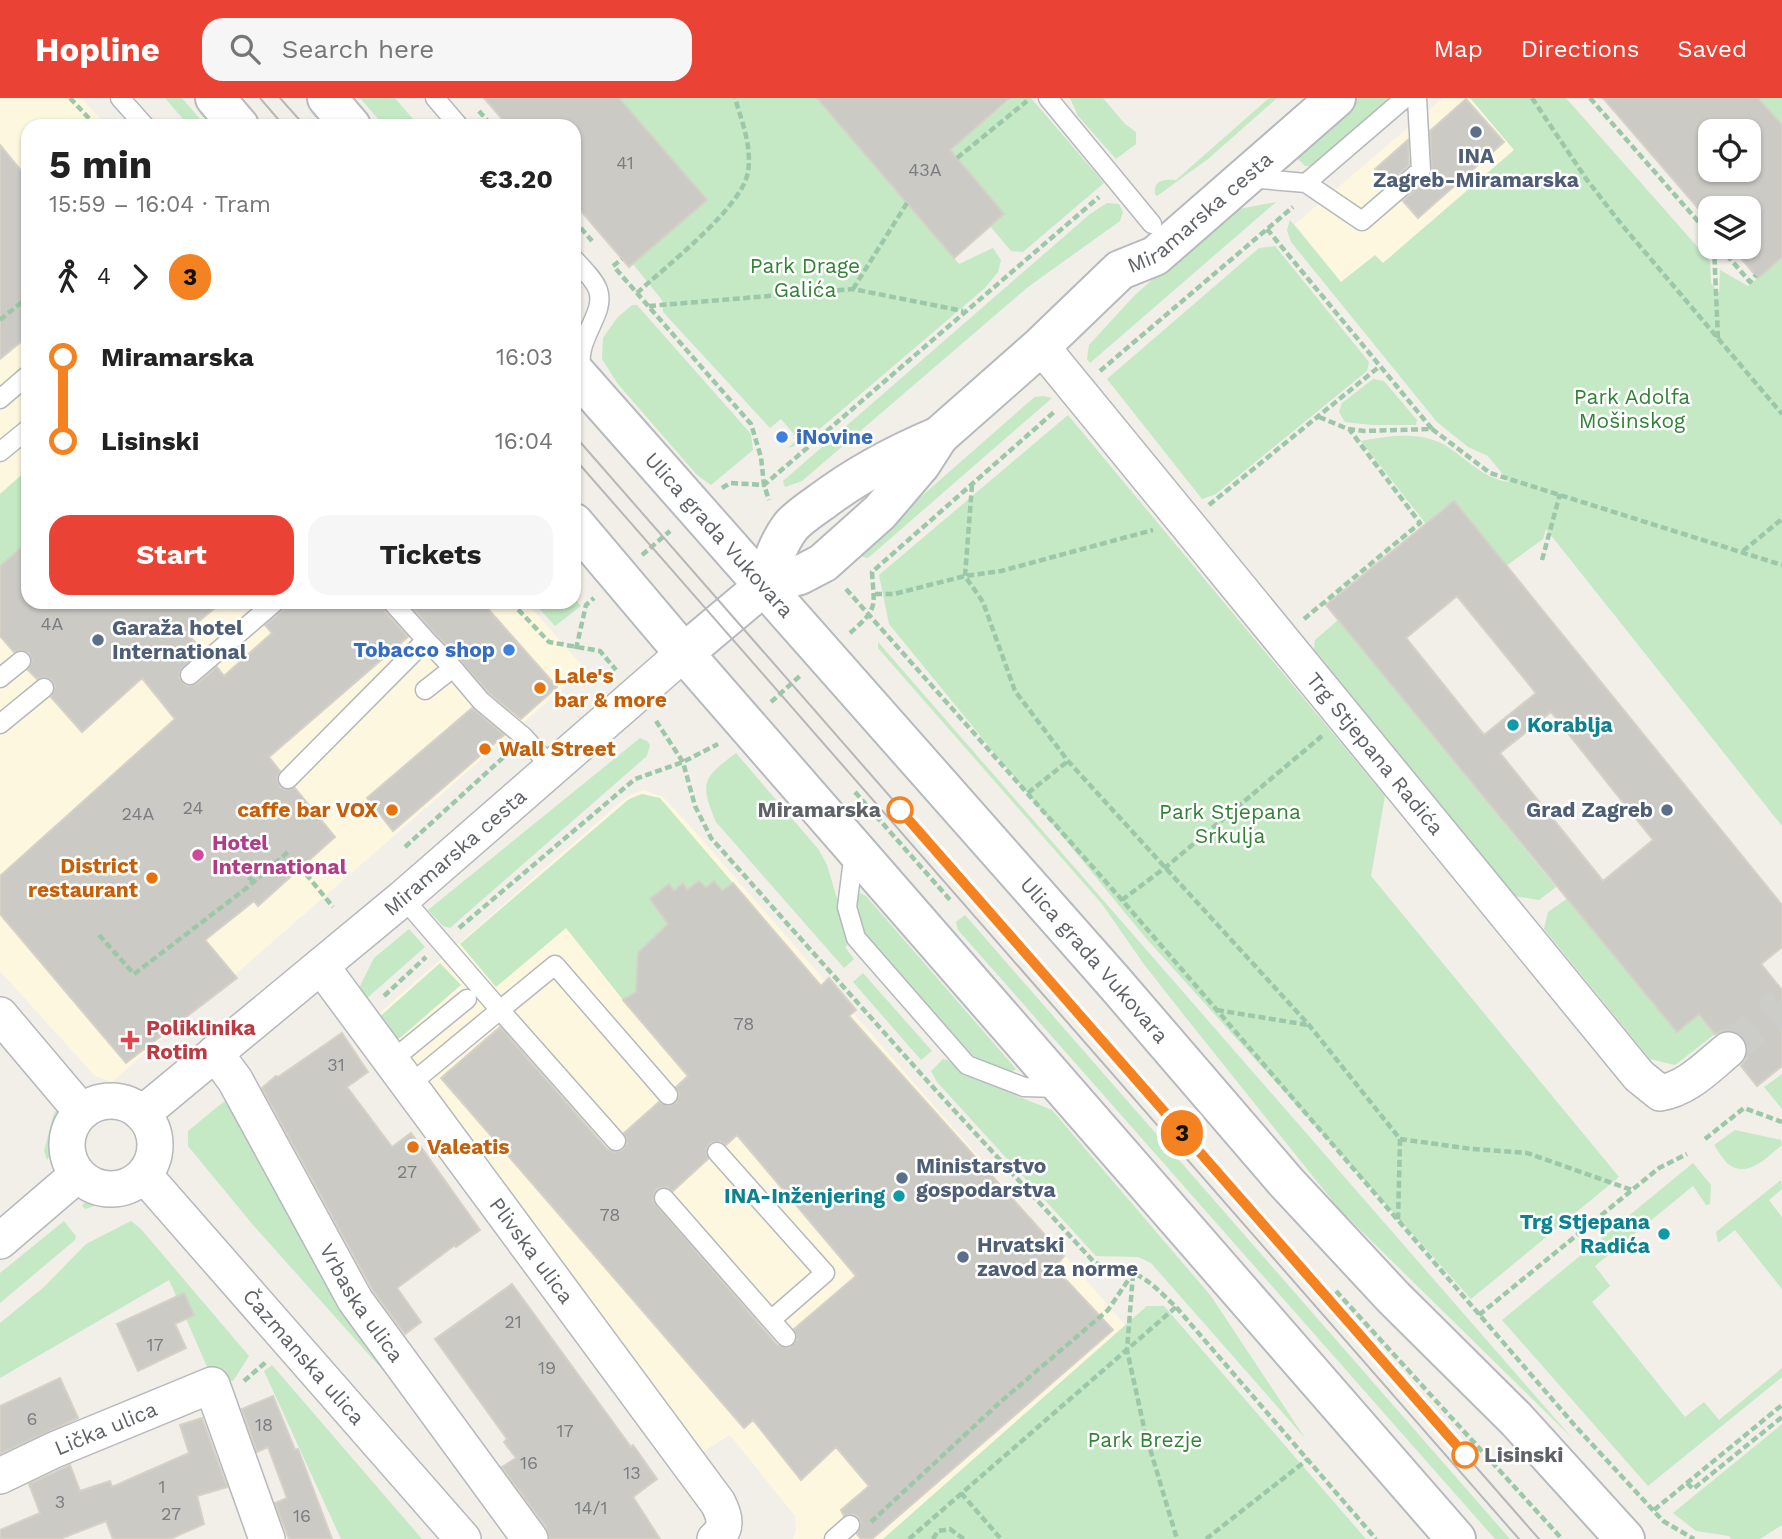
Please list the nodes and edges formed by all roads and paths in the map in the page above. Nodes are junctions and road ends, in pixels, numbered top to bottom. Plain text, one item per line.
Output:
1 (71, 98) edge
2 (120, 98) edge
3 (215, 98) edge
4 (327, 98) edge
5 (435, 98) edge
6 (735, 98) edge
7 (1031, 98) edge
8 (1048, 98) edge
9 (1295, 98) edge
10 (1336, 98) edge
11 (1405, 98) edge
12 (1418, 98) edge
13 (1532, 98) edge
14 (1590, 98) edge
15 (90, 119) edge
16 (139, 119) edge
17 (233, 119) edge
18 (346, 119) edge
19 (453, 119) edge
20 (957, 158) dead end
21 (1245, 178) junction
22 (1117, 182) junction
23 (1307, 183) junction
24 (1299, 201) dead end
25 (907, 203) dead end
26 (1698, 221) edge
27 (1152, 224) junction
28 (581, 228) edge
29 (1267, 229) junction
30 (597, 247) dead end
31 (605, 257) dead end
32 (622, 259) dead end
33 (1715, 259) edge
34 (1730, 259) edge
35 (613, 265) junction
36 (581, 268) edge
37 (1121, 270) junction
38 (1756, 275) dead end
39 (853, 289) junction
40 (637, 293) junction
41 (21, 303) edge
42 (648, 306) junction
43 (964, 312) junction
44 (0, 320) edge
45 (1718, 340) junction
46 (1041, 346) junction
47 (581, 351) edge
48 (581, 351) edge
49 (1380, 366) junction
50 (1097, 374) dead end
51 (581, 379) edge
52 (21, 381) edge
53 (0, 399) edge
54 (1057, 410) dead end
55 (1782, 414) edge
56 (1319, 417) junction
57 (1348, 429) junction
58 (1432, 429) junction
59 (21, 435) edge
60 (0, 452) edge
61 (972, 484) junction
62 (764, 485) junction
63 (718, 490) dead end
64 (1559, 494) junction
65 (767, 497) dead end
66 (1197, 500) dead end
67 (1782, 519) edge
68 (1157, 528) dead end
69 (581, 531) edge
70 (667, 534) dead end
71 (647, 551) dead end
72 (1743, 551) junction
73 (1542, 560) dead end
74 (1782, 565) edge
75 (965, 576) junction
76 (765, 585) junction
77 (875, 594) junction
78 (854, 599) dead end
79 (586, 605) dead end
80 (267, 609) edge
81 (398, 609) edge
82 (518, 609) edge
83 (870, 616) junction
84 (1300, 623) dead end
85 (860, 624) dead end
86 (426, 640) junction
87 (576, 649) junction
88 (600, 651) dead end
89 (684, 653) junction
90 (21, 660) dead end
91 (453, 668) junction
92 (190, 675) dead end
93 (0, 678) edge
94 (795, 680) dead end
95 (44, 688) dead end
96 (425, 690) dead end
97 (782, 710) dead end
98 (0, 724) edge
99 (664, 730) dead end
100 (724, 741) dead end
101 (1312, 744) dead end
102 (515, 746) dead end
103 (1068, 761) junction
104 (683, 762) junction
105 (552, 768) junction
106 (288, 779) dead end
107 (853, 790) dead end
108 (1028, 793) junction
109 (405, 847) dead end
110 (854, 848) junction
111 (288, 852) dead end
112 (233, 863) dead end
113 (1166, 867) junction
114 (306, 874) dead end
115 (254, 882) junction
116 (402, 898) junction
117 (1122, 900) junction
118 (951, 901) dead end
119 (333, 907) dead end
120 (99, 935) dead end
121 (442, 943) junction
122 (321, 966) junction
123 (467, 999) dead end
124 (500, 1010) junction
125 (1217, 1010) junction
126 (0, 1015) edge
127 (360, 1017) junction
128 (1309, 1025) junction
129 (1728, 1050) tunnel mouth
130 (215, 1054) junction
131 (399, 1074) junction
132 (1063, 1089) junction
133 (668, 1095) dead end
134 (82, 1112) junction
135 (142, 1114) junction
136 (1782, 1122) edge
137 (1400, 1139) junction
138 (1705, 1139) dead end
139 (615, 1141) dead end
140 (717, 1152) dead end
141 (1687, 1154) dead end
142 (77, 1175) junction
143 (144, 1175) junction
144 (1632, 1190) junction
145 (664, 1198) dead end
146 (1398, 1222) junction
147 (0, 1241) edge
148 (1133, 1273) junction
149 (1336, 1291) dead end
150 (1176, 1307) junction
151 (1479, 1315) junction
152 (771, 1320) junction
153 (786, 1337) dead end
154 (1127, 1350) junction
155 (1782, 1405) edge
156 (1782, 1418) edge
157 (1308, 1459) junction
158 (0, 1476) edge
159 (1687, 1483) junction
160 (961, 1493) junction
161 (1654, 1510) junction
162 (859, 1525) joint
163 (265, 1538) edge
164 (1625, 1538) edge
165 (463, 1539) edge
166 (530, 1539) edge
167 (715, 1539) edge
168 (834, 1539) edge
169 (909, 1539) edge
170 (933, 1539) edge
171 (964, 1539) edge
172 (1001, 1539) edge
173 (1177, 1539) edge
174 (1206, 1539) edge
175 (1376, 1539) edge
176 (1456, 1539) edge
177 (1562, 1539) edge
178 (1694, 1539) edge

1 - 15 path
2 - 16 lane
3 - 17 main road
4 - 18 main road
5 - 19 lane
6 - 40 path
7 - 20 path
8 - 22 lane
9 - 27 main road
10 - 21 main road, Miramarska cesta
11 - 23 lane
12 - 23 lane
13 - 45 path
14 - 26 path
21 - 23 lane
21 - 37 main road, Miramarska cesta
22 - 27 lane
22 - 43 path
24 - 29 path
25 - 39 path
27 - 37 main road
28 - 30 path
29 - 49 path
29 - 50 path
31 - 35 path
32 - 35 path
33 - 45 path
34 - 38 path
35 - 40 path
36 - 48 lane
37 - 46 main road, Miramarska cesta
39 - 42 path
39 - 43 path
40 - 42 path
41 - 44 path
42 - 62 path
43 - 62 path
45 - 55 path
46 - 76 main road, Miramarska cesta
46 - 129 street, Trg Stjepana Radića
47 - 51 lane
49 - 56 path
49 - 58 path
51 - 76 main road, Ulica grada Vukovara
52 - 53 lane
54 - 61 path
56 - 57 path
56 - 66 path
57 - 58 path
57 - 84 path
58 - 64 path
59 - 60 lane
61 - 75 path
61 - 77 path
62 - 63 path
62 - 65 path
64 - 72 path
64 - 73 path
67 - 72 path
68 - 75 path
69 - 89 main road
70 - 71 path
72 - 74 path
75 - 77 path
75 - 103 path
76 - 89 main road, Miramarska cesta
76 - 164 main road, Ulica grada Vukovara
77 - 83 path
78 - 83 path
79 - 87 path
80 - 92 lane
81 - 86 lane
82 - 87 path
83 - 85 path
83 - 108 path
86 - 91 lane
86 - 106 lane
87 - 88 path
89 - 105 street, Miramarska cesta
89 - 110 main road
90 - 93 lane
91 - 96 lane
91 - 105 lane
94 - 97 path
95 - 98 lane
99 - 104 path
100 - 104 path
101 - 113 path
102 - 109 path
103 - 108 path
103 - 113 path
104 - 121 path
104 - 148 path
105 - 116 street, Miramarska cesta
107 - 118 path
108 - 117 path
110 - 132 main road
110 - 132 lane
111 - 115 path
112 - 115 path
113 - 117 path
113 - 128 path
114 - 119 path
115 - 120 path
116 - 121 lane
116 - 122 street, Miramarska cesta
117 - 125 path
121 - 124 lane
121 - 127 path
122 - 127 street, Plivska ulica
122 - 130 street, Miramarska cesta
123 - 131 lane
124 - 131 lane
124 - 133 lane
124 - 139 lane
125 - 128 path
125 - 146 path
126 - 134 street
127 - 131 street, Plivska ulica
128 - 137 path
130 - 135 street, Miramarska cesta
130 - 166 street, Vrbaska ulica
131 - 167 street, Plivska ulica
132 - 176 main road
134 - 135 street
134 - 142 street
135 - 143 street
136 - 138 path
137 - 144 path
137 - 146 path
140 - 152 lane
141 - 144 path
142 - 143 street
142 - 147 street
143 - 165 street, Čazmanska ulica
144 - 151 path
145 - 152 lane
146 - 151 path
148 - 150 path
148 - 154 path
148 - 162 path
149 - 177 path
150 - 154 path
150 - 157 path
151 - 161 path
152 - 153 lane
154 - 160 path
154 - 173 path
155 - 159 path
156 - 159 path
157 - 174 path
157 - 175 path
158 - 163 street, Lička ulica
159 - 161 path
160 - 169 path
160 - 172 path
161 - 178 path
162 - 168 lane
170 - 171 path

